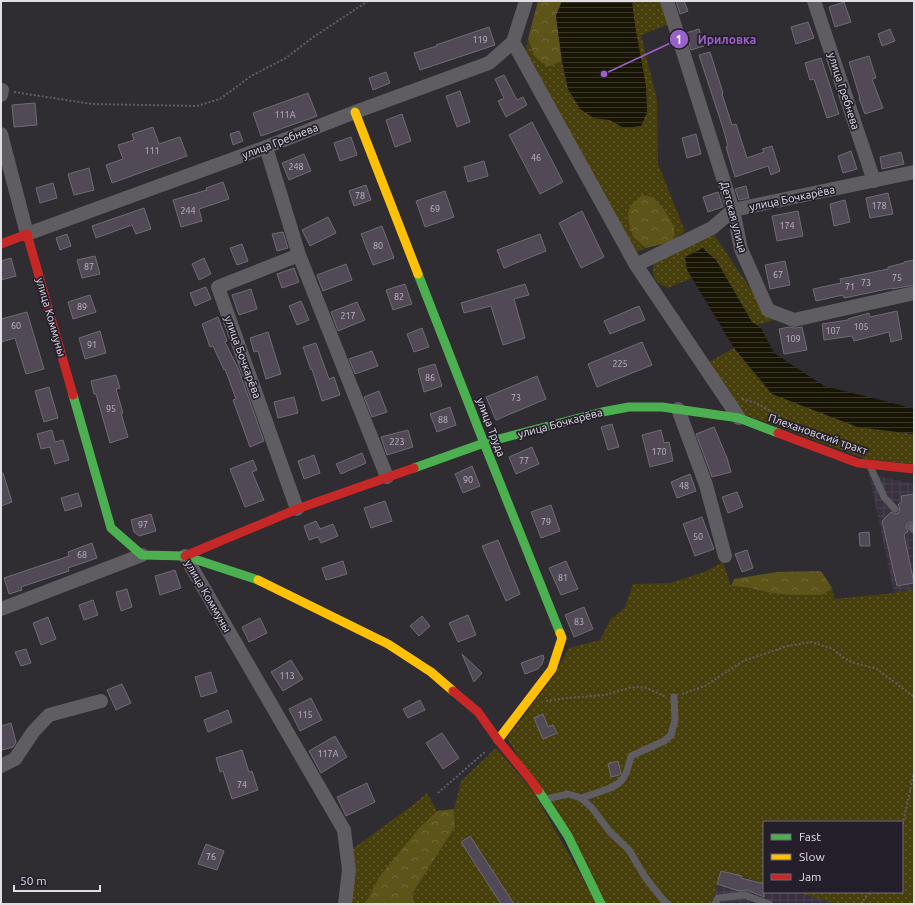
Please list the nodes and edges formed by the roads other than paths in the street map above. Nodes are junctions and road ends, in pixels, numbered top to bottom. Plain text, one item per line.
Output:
1 (526, 1) edge
2 (667, 1) edge
3 (814, 1) edge
4 (512, 42) junction
5 (355, 112) junction
6 (1, 134) edge
7 (266, 147) junction
8 (914, 172) edge
9 (874, 181) junction
10 (733, 210) junction
11 (27, 234) junction
12 (1, 244) edge
13 (299, 255) junction
14 (636, 265) junction
15 (914, 294) edge
16 (678, 409) junction
17 (740, 418) junction
18 (484, 443) junction
19 (869, 464) junction
20 (914, 468) edge
21 (387, 477) junction
22 (895, 508) dead end
23 (297, 509) junction
24 (142, 555) junction
25 (185, 556) junction
26 (725, 556) dead end
27 (1, 609) edge
28 (674, 697) road end
29 (101, 701) dead end
30 (498, 740) junction
31 (1, 766) edge
32 (581, 798) junction
33 (544, 800) junction
34 (345, 904) edge
35 (601, 904) edge
36 (668, 904) edge
37 (715, 904) edge
38 (769, 904) edge

1 - 4 street, улица Гребнева
2 - 10 street, Детская улица
3 - 9 street, улица Гребнева
4 - 5 street, улица Гребнева
4 - 14 street
5 - 7 street, улица Гребнева
5 - 18 street, улица Труда
6 - 11 street, улица Коммуны
7 - 11 street, улица Гребнева
7 - 13 street
8 - 9 street, улица Бочкарёва
9 - 10 street, улица Бочкарёва
10 - 14 street, улица Бочкарёва
10 - 15 street, Детская улица
11 - 12 street, улица Гребнева
11 - 24 street, улица Коммуны
13 - 21 street
13 - 23 street, улица Бочкарёва
14 - 17 street
16 - 17 street, улица Бочкарёва
16 - 18 street, улица Бочкарёва
16 - 26 street
17 - 19 street, Плехановский тракт
18 - 21 street, улица Бочкарёва
18 - 30 street, улица Труда
19 - 20 street, Плехановский тракт
19 - 22 lane
21 - 23 street, улица Бочкарёва
23 - 25 street, улица Бочкарёва
24 - 25 street, улица Бочкарёва
24 - 27 street, улица Бочкарёва
25 - 30 street, улица Коммуны
25 - 34 street, улица Коммуны
28 - 32 lane
29 - 31 street
30 - 33 street, улица Коммуны
32 - 33 lane
32 - 36 lane
33 - 35 street, улица Коммуны
37 - 38 lane

